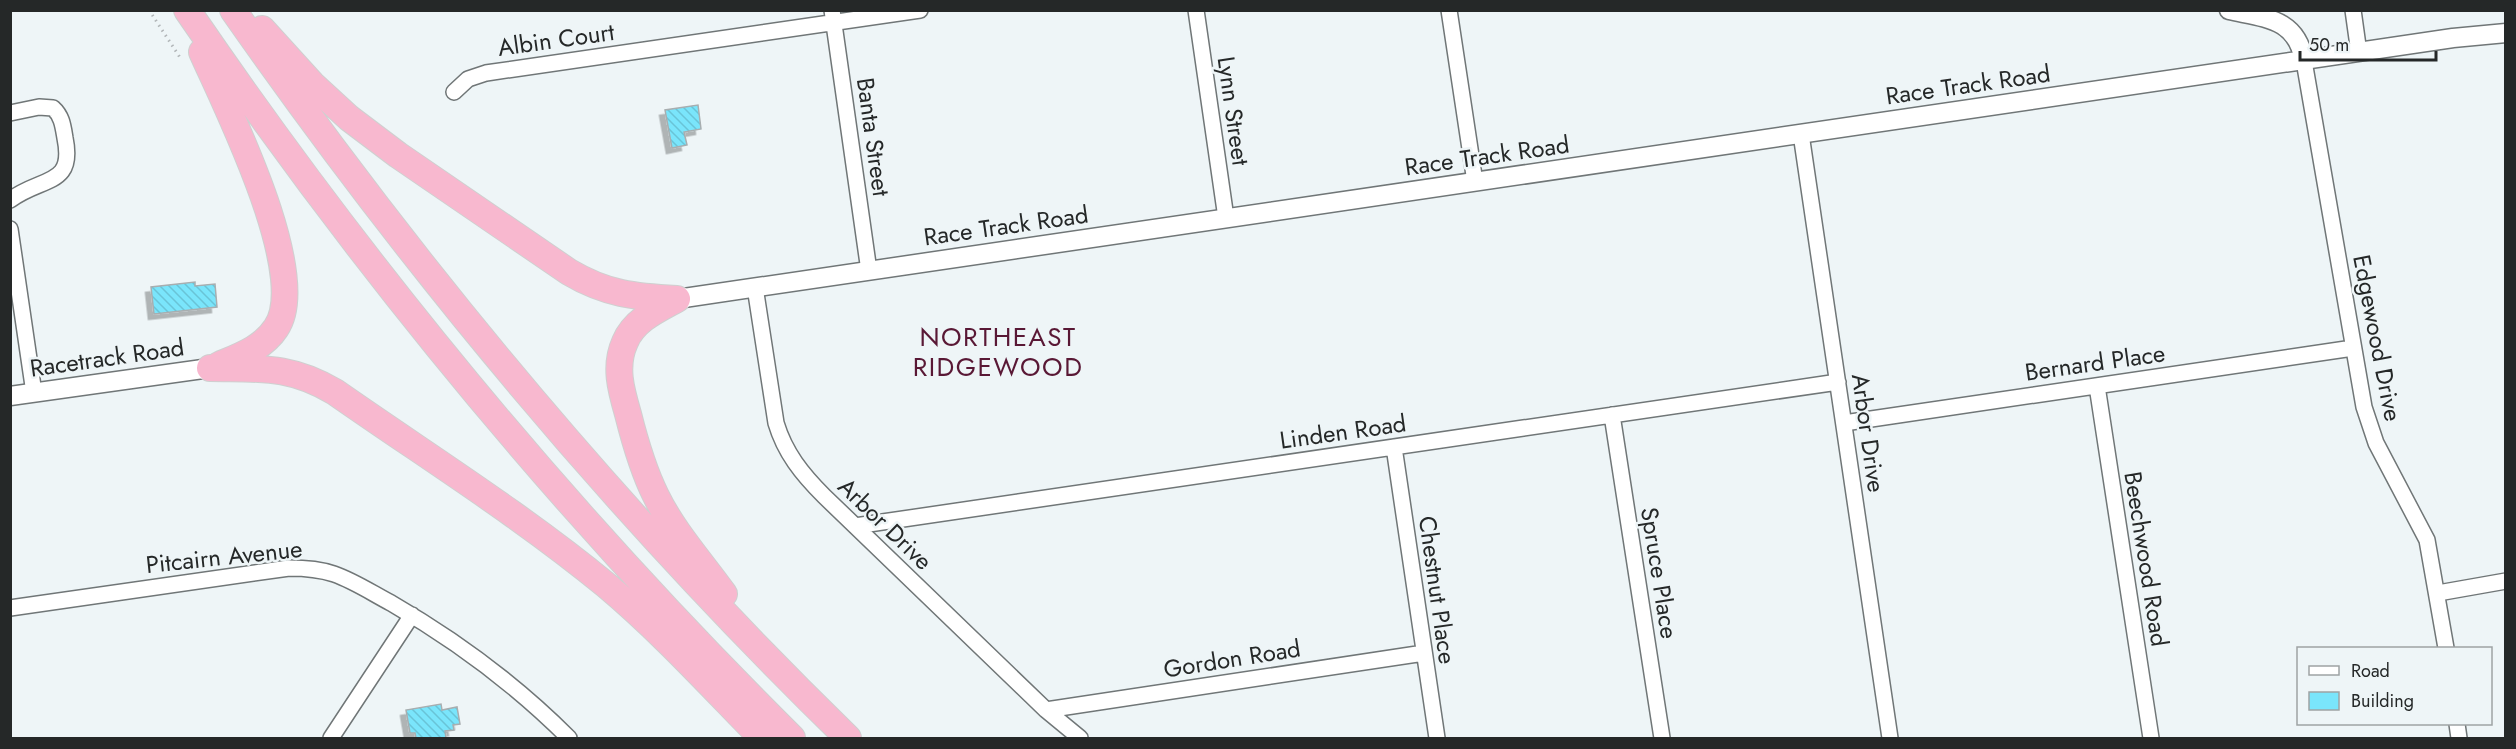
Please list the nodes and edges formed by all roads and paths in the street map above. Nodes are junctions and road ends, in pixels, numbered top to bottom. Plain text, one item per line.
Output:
1 (149, 10) edge
2 (185, 10) edge
3 (233, 10) edge
4 (244, 10) edge
5 (920, 10) edge
6 (1196, 10) edge
7 (1449, 10) edge
8 (2229, 10) edge
9 (2353, 10) edge
10 (832, 17) edge
11 (2505, 33) edge
12 (2359, 53) junction
13 (2304, 61) junction
14 (186, 67) dead end
15 (454, 92) dead end
16 (10, 113) edge
17 (1802, 134) junction
18 (1475, 182) junction
19 (10, 200) edge
20 (1226, 218) junction
21 (10, 229) edge
22 (869, 271) junction
23 (755, 288) junction
24 (677, 299) junction
25 (2353, 348) junction
26 (210, 368) junction
27 (1838, 382) junction
28 (2097, 386) junction
29 (34, 393) junction
30 (10, 396) edge
31 (1612, 415) junction
32 (1844, 423) junction
33 (1394, 447) junction
34 (855, 526) junction
35 (2505, 581) edge
36 (2438, 593) junction
37 (10, 608) edge
38 (412, 615) junction
39 (2446, 647) edge
40 (1424, 653) junction
41 (780, 672) junction
42 (1046, 710) junction
43 (331, 738) edge
44 (569, 738) edge
45 (762, 738) edge
46 (792, 738) edge
47 (848, 738) edge
48 (1080, 738) edge
49 (1437, 738) edge
50 (1662, 738) edge
51 (1890, 738) edge
52 (2151, 738) edge

1 - 14 path
2 - 26 highway
2 - 46 highway
3 - 41 highway
4 - 24 highway
5 - 10 street, Albin Court
6 - 20 street, Lynn Street
7 - 18 street
8 - 13 street
9 - 12 street
10 - 15 street, Albin Court
10 - 22 street, Banta Street
11 - 12 street, Race Track Road
12 - 13 street, Race Track Road
13 - 17 street, Race Track Road
13 - 25 street, Edgewood Drive
16 - 19 street
17 - 18 street, Race Track Road
17 - 27 street, Arbor Drive
18 - 20 street, Race Track Road
20 - 22 street, Race Track Road
21 - 29 street
22 - 23 street, Race Track Road
23 - 24 street, Race Track Road
23 - 34 street, Arbor Drive
24 - 41 highway
25 - 28 street, Bernard Place
25 - 36 street, Edgewood Drive
26 - 29 street, Racetrack Road
26 - 45 highway
27 - 31 street, Linden Road
27 - 32 street, Arbor Drive
28 - 32 street, Bernard Place
28 - 52 street, Beechwood Road
29 - 30 street, Racetrack Road
31 - 33 street, Linden Road
31 - 50 street, Spruce Place
32 - 51 street, Arbor Drive
33 - 34 street, Linden Road
33 - 40 street, Chestnut Place
34 - 42 street, Arbor Drive
35 - 36 street
36 - 39 street, Edgewood Drive
37 - 38 street, Pitcairn Avenue
38 - 43 street
38 - 44 street, Pitcairn Avenue
40 - 42 street, Gordon Road
40 - 49 street, Chestnut Place
41 - 47 highway
42 - 48 street, Arbor Drive

